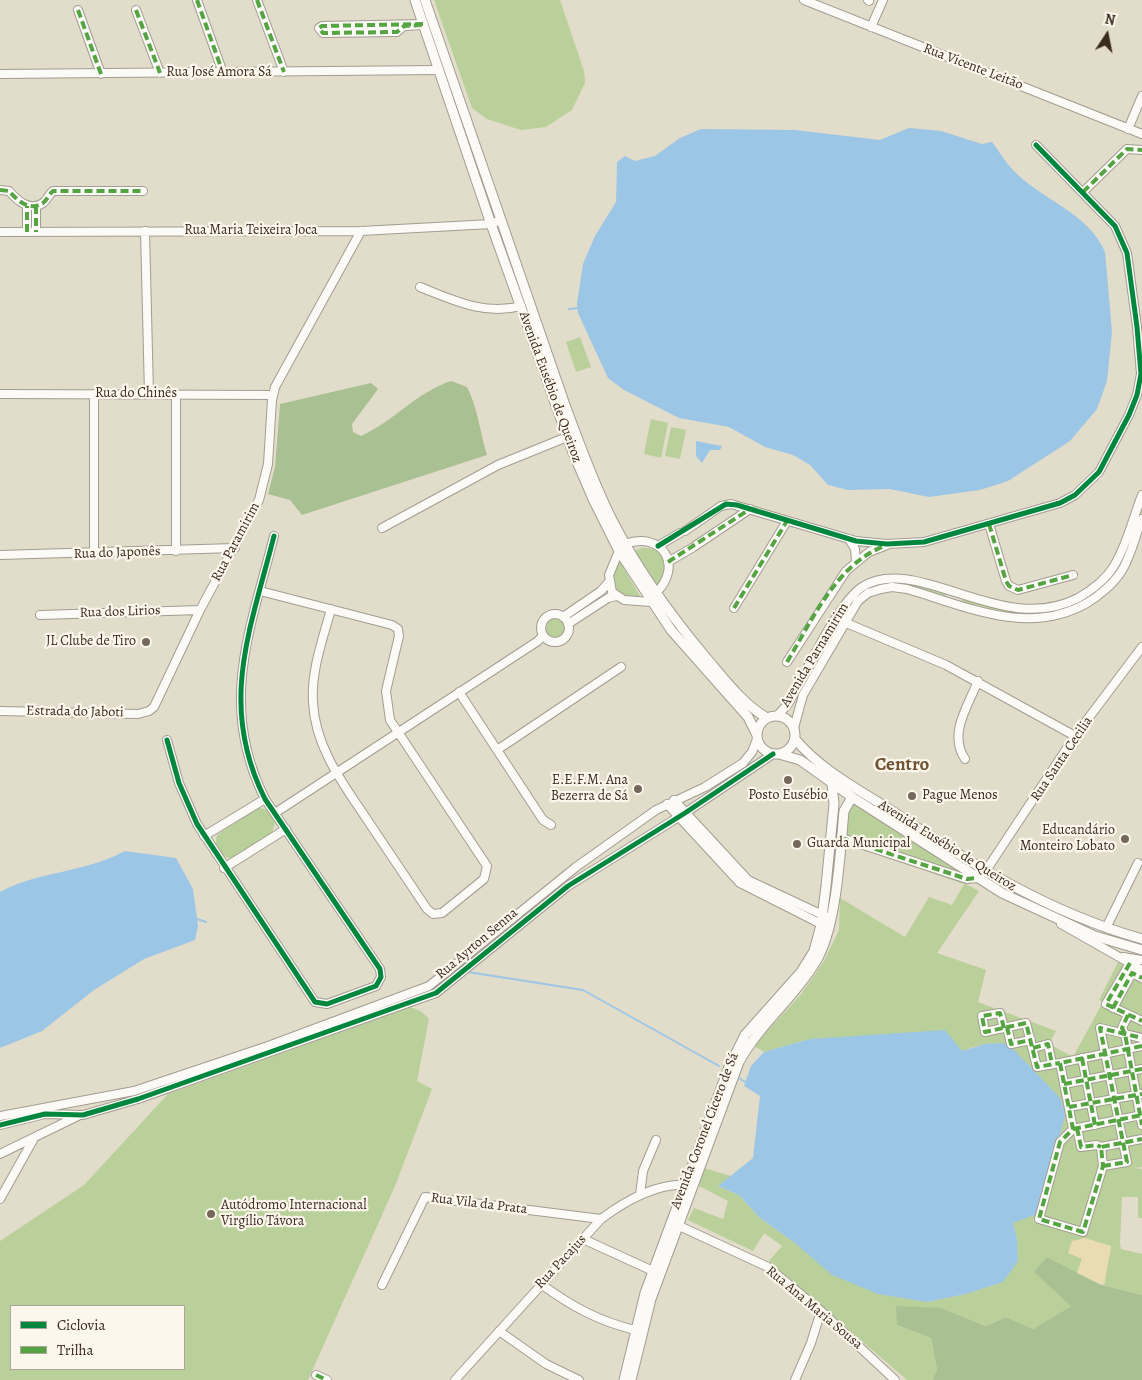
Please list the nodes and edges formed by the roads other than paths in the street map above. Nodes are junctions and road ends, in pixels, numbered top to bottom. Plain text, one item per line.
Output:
1 (197, 0) edge
2 (257, 0) edge
3 (415, 0) edge
4 (425, 0) edge
5 (804, 0) edge
6 (883, 0) edge
7 (78, 10) dead end
8 (136, 10) dead end
9 (423, 25) junction
10 (871, 27) junction
11 (357, 30) dead end
12 (438, 70) junction
13 (284, 72) junction
14 (160, 73) junction
15 (223, 73) junction
16 (0, 74) edge
17 (101, 74) junction
18 (1142, 96) edge
19 (1128, 128) junction
20 (1142, 134) edge
21 (1036, 145) dead end
22 (1142, 150) edge
23 (0, 190) edge
24 (143, 191) dead end
25 (1083, 192) junction
26 (32, 206) junction
27 (501, 220) junction
28 (491, 224) junction
29 (145, 231) junction
30 (361, 231) junction
31 (0, 232) edge
32 (27, 232) junction
33 (36, 232) junction
34 (420, 286) dead end
35 (521, 306) junction
36 (1140, 326) edge
37 (0, 394) edge
38 (94, 394) junction
39 (149, 394) junction
40 (176, 394) junction
41 (272, 395) junction
42 (567, 437) junction
43 (1142, 495) edge
44 (737, 505) junction
45 (750, 509) junction
46 (738, 517) junction
47 (1142, 519) edge
48 (787, 521) junction
49 (696, 524) junction
50 (989, 524) junction
51 (382, 528) dead end
52 (274, 536) dead end
53 (706, 538) junction
54 (849, 539) junction
55 (1133, 541) junction
56 (887, 544) junction
57 (1142, 544) edge
58 (658, 546) junction
59 (235, 548) junction
60 (622, 548) junction
61 (176, 551) junction
62 (94, 553) junction
63 (0, 555) edge
64 (856, 561) junction
65 (668, 562) junction
66 (1073, 575) dead end
67 (608, 583) junction
68 (260, 591) junction
69 (954, 592) junction
70 (656, 593) junction
71 (616, 596) junction
72 (592, 597) junction
73 (651, 602) junction
74 (952, 602) junction
75 (597, 605) junction
76 (734, 608) dead end
77 (331, 609) junction
78 (200, 610) junction
79 (40, 615) dead end
80 (563, 617) junction
81 (844, 622) junction
82 (568, 624) junction
83 (543, 635) junction
84 (1142, 647) edge
85 (813, 660) junction
86 (787, 662) dead end
87 (821, 664) junction
88 (621, 667) dead end
89 (978, 681) junction
90 (460, 692) junction
91 (0, 711) edge
92 (149, 711) joint
93 (777, 716) junction
94 (767, 718) junction
95 (794, 728) junction
96 (398, 732) junction
97 (1076, 736) junction
98 (757, 737) junction
99 (795, 738) junction
100 (167, 740) dead end
101 (497, 750) junction
102 (776, 754) junction
103 (965, 759) dead end
104 (336, 772) junction
105 (832, 784) junction
106 (852, 797) junction
107 (265, 799) junction
108 (671, 802) junction
109 (275, 813) junction
110 (681, 815) junction
111 (551, 825) dead end
112 (286, 829) junction
113 (204, 836) junction
114 (841, 841) junction
115 (1138, 863) dead end
116 (224, 868) junction
117 (981, 875) junction
118 (1051, 917) junction
119 (826, 922) junction
120 (1106, 928) junction
121 (1142, 939) edge
122 (1142, 950) edge
123 (1121, 957) junction
124 (1142, 960) edge
125 (1135, 968) edge
126 (443, 977) junction
127 (1142, 978) edge
128 (429, 986) junction
129 (436, 993) junction
130 (1128, 1015) junction
131 (1142, 1021) edge
132 (1125, 1034) junction
133 (1142, 1038) edge
134 (1032, 1044) junction
135 (1142, 1046) edge
136 (1126, 1049) junction
137 (1104, 1054) junction
138 (1082, 1058) junction
139 (1056, 1063) junction
140 (1142, 1068) edge
141 (1131, 1070) junction
142 (1108, 1075) junction
143 (1085, 1080) junction
144 (1064, 1084) junction
145 (1139, 1094) edge
146 (1113, 1098) junction
147 (67, 1102) junction
148 (1090, 1103) junction
149 (1068, 1107) junction
150 (65, 1114) junction
151 (1141, 1115) edge
152 (0, 1116) edge
153 (78, 1116) junction
154 (1118, 1120) junction
155 (63, 1124) junction
156 (0, 1125) edge
157 (1095, 1125) junction
158 (1142, 1125) edge
159 (1075, 1129) junction
160 (1142, 1139) edge
161 (32, 1140) junction
162 (656, 1140) dead end
163 (1123, 1143) junction
164 (1100, 1148) junction
165 (0, 1154) edge
166 (1103, 1166) junction
167 (688, 1185) junction
168 (640, 1195) junction
169 (0, 1198) edge
170 (601, 1219) junction
171 (674, 1224) junction
172 (583, 1239) junction
173 (653, 1271) junction
174 (541, 1284) junction
175 (382, 1285) dead end
176 (821, 1311) junction
177 (635, 1330) junction
178 (499, 1331) junction
179 (316, 1375) dead end
180 (460, 1379) edge
181 (894, 1379) edge
182 (327, 1380) edge
183 (579, 1380) edge
184 (624, 1380) edge
185 (631, 1380) edge
186 (795, 1380) edge

1 - 15 street
2 - 13 street
3 - 9 main road, Avenida Eusébio de Queiroz
4 - 27 main road, Avenida Eusébio de Queiroz
5 - 10 street, Rua Vicente Leitão
6 - 10 street
7 - 17 street
8 - 14 street
9 - 11 street
9 - 12 main road, Avenida Eusébio de Queiroz
10 - 19 street, Rua Vicente Leitão
12 - 13 street, Rua José Amora Sá
12 - 28 main road, Avenida Eusébio de Queiroz
13 - 15 street, Rua José Amora Sá
14 - 15 street, Rua José Amora Sá
14 - 17 street, Rua José Amora Sá
16 - 17 street, Rua José Amora Sá
18 - 19 street
19 - 20 street, Rua Vicente Leitão
21 - 25 street
22 - 25 street
23 - 26 street
24 - 26 street
25 - 36 street
26 - 32 street
26 - 33 street
27 - 28 street, Rua Maria Teixeira Joca
27 - 60 main road, Avenida Eusébio de Queiroz
28 - 30 street, Rua Maria Teixeira Joca
28 - 35 main road, Avenida Eusébio de Queiroz
29 - 30 street, Rua Maria Teixeira Joca
29 - 33 street, Rua Maria Teixeira Joca
29 - 39 street
30 - 41 street, Rua Paramirim
31 - 32 street, Rua Maria Teixeira Joca
32 - 33 street, Rua Maria Teixeira Joca
34 - 35 street
35 - 42 main road, Avenida Eusébio de Queiroz
36 - 50 street
37 - 38 street, Rua do Chinês
38 - 39 street, Rua do Chinês
38 - 62 street
39 - 40 street, Rua do Chinês
40 - 41 street, Rua do Chinês
40 - 61 street
41 - 59 street, Rua Paramirim
42 - 51 street
42 - 60 main road, Avenida Eusébio de Queiroz
43 - 69 street, Avenida Parnamirim
44 - 45 street
44 - 46 street
44 - 49 street
45 - 46 street
45 - 48 street
46 - 53 street
47 - 55 street, Avenida Parnamirim
48 - 54 street
48 - 76 street
49 - 53 street
49 - 58 street
50 - 56 street
50 - 66 street
52 - 68 street
53 - 65 street
54 - 56 street
54 - 64 street
55 - 57 street
55 - 74 street, Avenida Parnamirim
56 - 64 street
58 - 60 street
58 - 65 street
59 - 61 street, Rua do Japonês
59 - 78 street, Rua Paramirim
60 - 67 street
60 - 70 main road, Avenida Eusébio de Queiroz
60 - 73 main road, Avenida Eusébio de Queiroz
61 - 62 street, Rua do Japonês
62 - 63 street, Rua do Japonês
64 - 86 street
65 - 70 street
67 - 71 street
67 - 72 street
68 - 77 street
68 - 107 street
69 - 74 street
69 - 85 street, Avenida Parnamirim
70 - 94 main road, Avenida Eusébio de Queiroz
71 - 73 street
71 - 75 street
72 - 75 street
72 - 80 street
73 - 98 main road, Avenida Eusébio de Queiroz
74 - 81 street, Avenida Parnamirim
75 - 82 street
77 - 96 street
77 - 104 street
78 - 79 street, Rua dos Lirios
78 - 92 street, Rua Paramirim
80 - 82 street
80 - 83 street
81 - 87 street, Avenida Parnamirim
81 - 89 street
82 - 83 street
83 - 90 street
84 - 97 street, Rua Santa Cecilia
85 - 87 street
85 - 93 street, Avenida Parnamirim
87 - 95 street, Avenida Parnamirim
88 - 101 street
89 - 97 street
89 - 103 street
90 - 96 street
90 - 101 street
91 - 92 street, Estrada do Jaboti
93 - 94 main road
93 - 95 main road
94 - 98 main road
95 - 99 main road
96 - 104 street
96 - 104 street
97 - 117 street, Rua Santa Cecilia
98 - 102 main road
98 - 108 street, Rua Ayrton Senna
99 - 102 main road
99 - 117 main road, Avenida Eusébio de Queiroz
100 - 113 street
101 - 111 street
102 - 105 main road, Avenida Eusébio de Queiroz
102 - 110 street, Rua Ayrton Senna
104 - 109 street
105 - 106 main road, Avenida Eusébio de Queiroz
105 - 119 main road, Avenida Coronel Cícero de Sá
106 - 114 main road, Avenida Coronel Cícero de Sá
106 - 117 main road, Avenida Eusébio de Queiroz
107 - 109 street
107 - 113 street
108 - 110 street
108 - 126 street, Rua Ayrton Senna
109 - 112 street
110 - 119 street
110 - 129 street, Rua Ayrton Senna
112 - 116 street
112 - 116 street
113 - 116 street
114 - 117 street
114 - 119 main road, Avenida Coronel Cícero de Sá
115 - 120 street
117 - 118 main road, Avenida Eusébio de Queiroz
117 - 120 main road, Avenida Eusébio de Queiroz
118 - 122 main road, Avenida Eusébio de Queiroz
118 - 123 street
119 - 167 main road, Avenida Coronel Cícero de Sá
120 - 121 main road, Avenida Eusébio de Queiroz
123 - 124 street
123 - 125 street
125 - 127 street
125 - 130 street
126 - 128 street, Rua Ayrton Senna
126 - 129 street
128 - 129 street
128 - 147 street, Rua Ayrton Senna
129 - 153 street, Rua Ayrton Senna
130 - 131 street
130 - 132 street
132 - 133 street
132 - 136 street
132 - 137 street
134 - 134 street
134 - 139 street
134 - 139 street
135 - 136 street
136 - 137 street
136 - 141 street
137 - 138 street
137 - 142 street
138 - 139 street
138 - 143 street
139 - 144 street
140 - 141 street
141 - 142 street
141 - 145 street
142 - 143 street
142 - 146 street
143 - 144 street
143 - 148 street
144 - 149 street
145 - 146 street
145 - 151 street
146 - 148 street
146 - 154 street
147 - 150 street
147 - 152 street, Rua Ayrton Senna
148 - 149 street
148 - 157 street
149 - 159 street
150 - 153 street
150 - 155 street
150 - 156 street
151 - 154 street
151 - 158 street
153 - 155 street
154 - 157 street
154 - 163 street
155 - 161 street
157 - 159 street
159 - 164 street
159 - 166 street
160 - 163 street
161 - 165 street
161 - 169 street
162 - 168 street
163 - 164 street
163 - 166 street
164 - 166 street
167 - 168 street, Rua Pacajus
167 - 171 main road, Avenida Coronel Cícero de Sá
168 - 170 street, Rua Pacajus
170 - 172 street, Rua Pacajus
170 - 175 street, Rua Vila da Prata
171 - 173 main road, Avenida Coronel Cícero de Sá
171 - 176 street, Rua Ana Maria Sousa
171 - 185 main road, Avenida Coronel Cícero de Sá
172 - 173 street
172 - 174 street, Rua Pacajus
173 - 177 main road, Avenida Coronel Cícero de Sá
174 - 177 street
174 - 178 street, Rua Pacajus
176 - 181 street, Rua Ana Maria Sousa
176 - 186 street
177 - 184 main road, Avenida Coronel Cícero de Sá
178 - 180 street, Rua Pacajus
178 - 183 street
179 - 182 street

